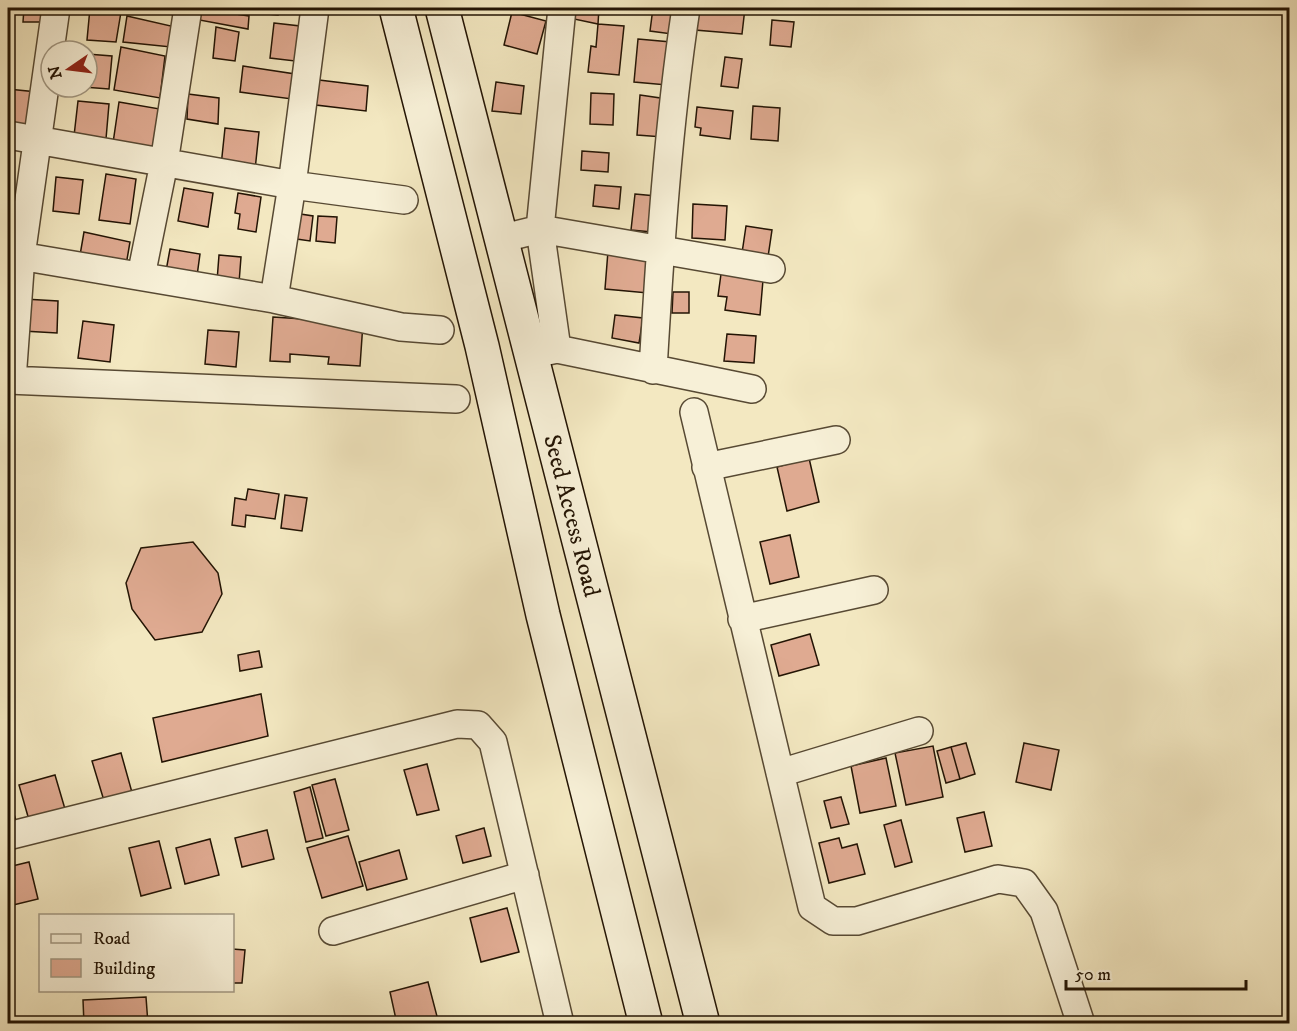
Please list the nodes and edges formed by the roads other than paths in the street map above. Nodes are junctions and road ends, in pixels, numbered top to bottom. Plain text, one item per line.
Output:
1 (56, 8) edge
2 (188, 8) edge
3 (315, 8) edge
4 (396, 8) edge
5 (442, 8) edge
6 (562, 8) edge
7 (686, 8) edge
8 (8, 135) edge
9 (38, 141) junction
10 (164, 163) junction
11 (292, 184) junction
12 (404, 200) dead end
13 (540, 229) junction
14 (500, 239) junction
15 (660, 248) junction
16 (14, 255) edge
17 (771, 269) dead end
18 (141, 276) junction
19 (274, 299) junction
20 (440, 330) dead end
21 (543, 352) junction
22 (653, 370) junction
23 (10, 380) edge
24 (752, 388) dead end
25 (456, 399) dead end
26 (694, 412) dead end
27 (836, 440) dead end
28 (706, 467) junction
29 (874, 590) dead end
30 (742, 619) junction
31 (919, 731) dead end
32 (780, 772) junction
33 (8, 836) edge
34 (525, 875) junction
35 (333, 930) dead end
36 (560, 1023) edge
37 (646, 1023) edge
38 (702, 1023) edge
39 (1081, 1023) edge

1 - 9 street
2 - 10 street
3 - 11 street
4 - 37 street, Seed Access Road
5 - 14 street, Seed Access Road
6 - 13 street
7 - 15 street
8 - 9 street
9 - 10 street
9 - 16 street
10 - 11 street
10 - 18 street
11 - 12 street
11 - 19 street
13 - 14 street
13 - 15 street
13 - 21 street
14 - 21 street, Seed Access Road
15 - 17 street
15 - 22 street
16 - 18 street
16 - 23 street
18 - 19 street
19 - 20 street
21 - 22 street
21 - 38 street, Seed Access Road
22 - 24 street
23 - 25 street
26 - 28 street
27 - 28 street
28 - 30 street
29 - 30 street
30 - 32 street
31 - 32 street
32 - 39 street
33 - 34 street
34 - 35 street
34 - 36 street

